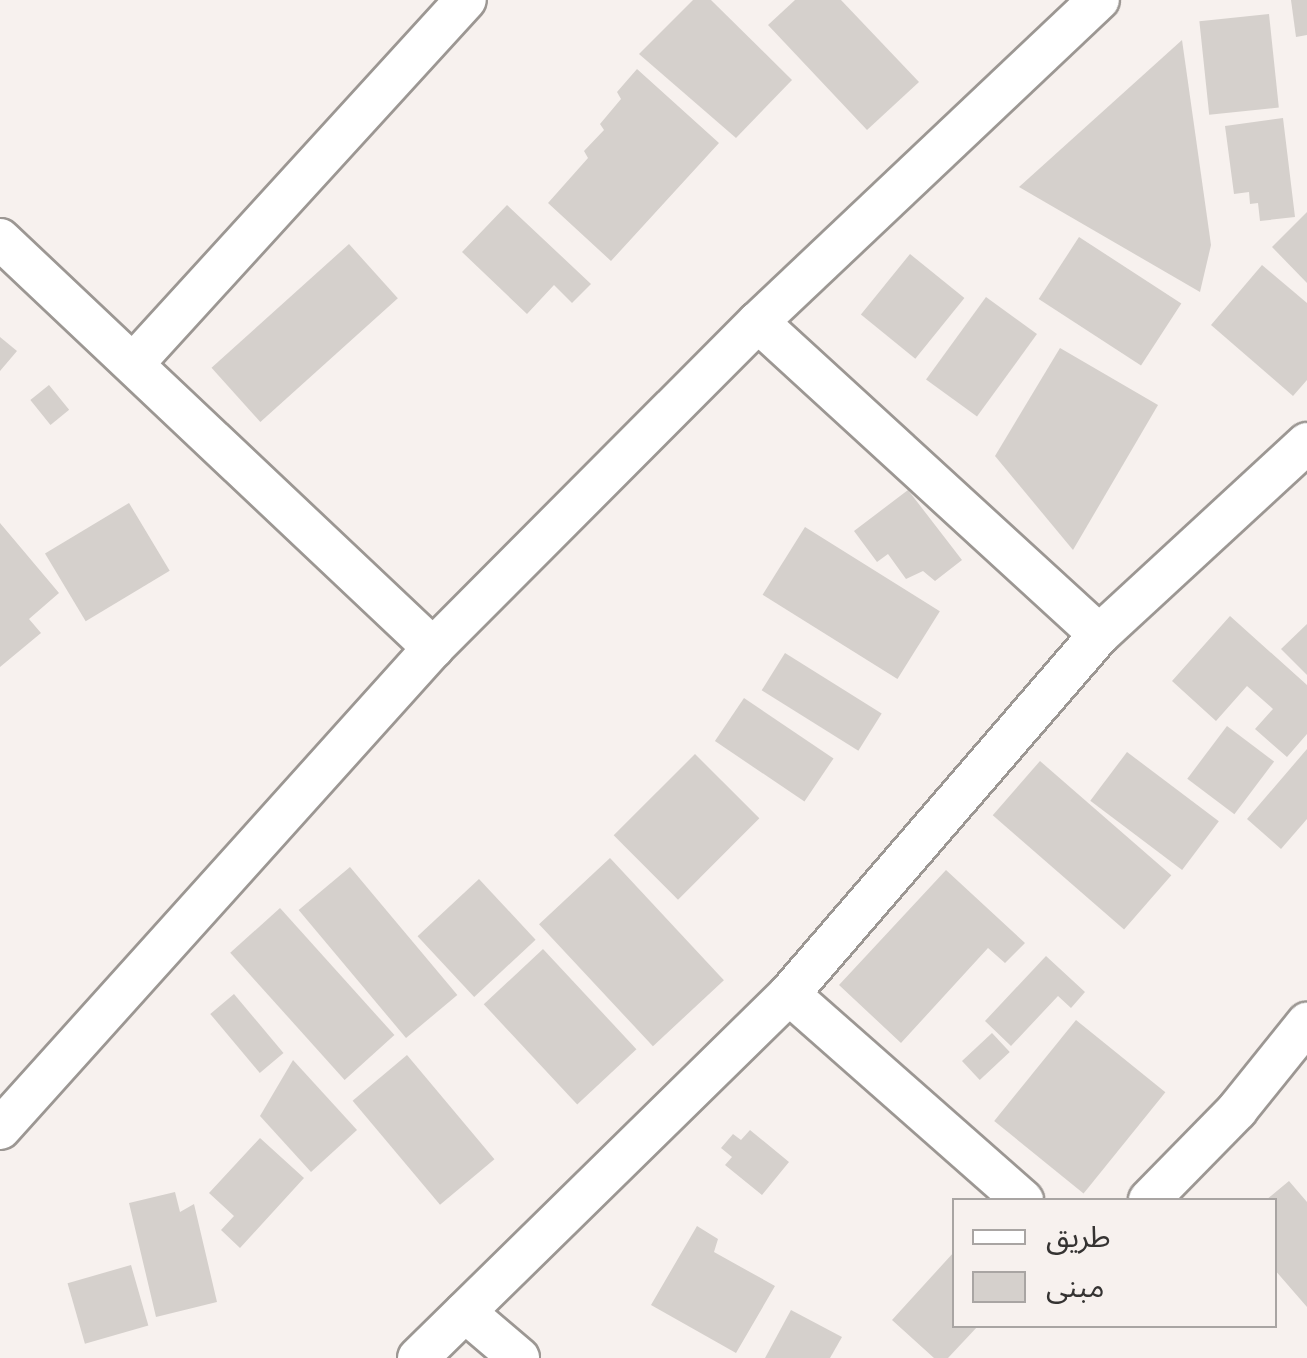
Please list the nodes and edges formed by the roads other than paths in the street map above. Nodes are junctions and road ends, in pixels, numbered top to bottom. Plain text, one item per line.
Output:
1 (466, 0) edge
2 (1099, 0) edge
3 (0, 239) edge
4 (758, 322) junction
5 (134, 364) junction
6 (1307, 444) edge
7 (1099, 635) junction
8 (432, 648) junction
9 (789, 994) junction
10 (1307, 1023) edge
11 (0, 1130) edge
12 (1020, 1198) edge
13 (1152, 1198) edge
14 (465, 1312) junction
15 (418, 1358) edge
16 (519, 1358) edge

1 - 5 street
2 - 4 street
3 - 5 street
4 - 7 street
4 - 8 street
5 - 8 street
6 - 7 street
7 - 9 street
8 - 11 street
9 - 12 street
9 - 14 street
10 - 13 street
14 - 15 street
14 - 16 street

